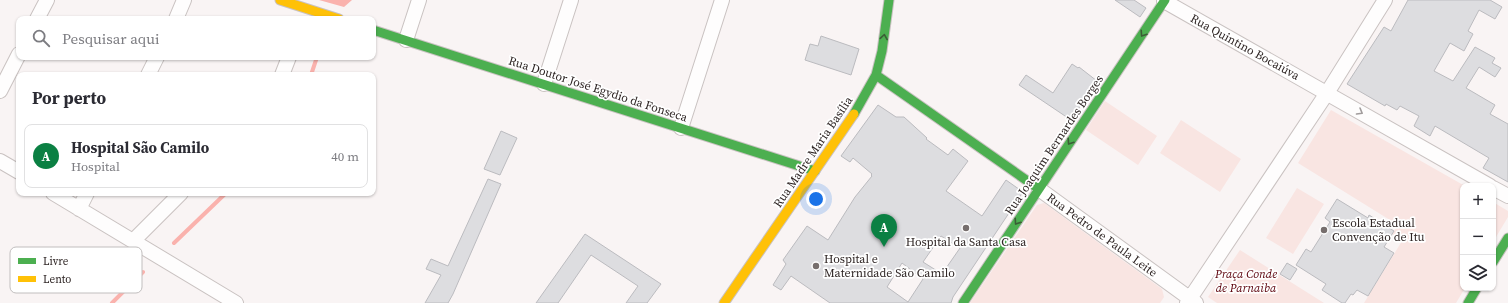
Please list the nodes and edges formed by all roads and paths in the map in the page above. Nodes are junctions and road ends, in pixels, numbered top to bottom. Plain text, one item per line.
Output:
1 (47, 0) edge
2 (184, 0) edge
3 (280, 0) edge
4 (419, 0) edge
5 (571, 0) edge
6 (722, 0) edge
7 (889, 0) edge
8 (1385, 0) edge
9 (1165, 1) edge
10 (299, 13) edge
11 (39, 16) edge
12 (177, 16) edge
13 (319, 16) edge
14 (376, 31) edge
15 (406, 40) junction
16 (16, 60) edge
17 (156, 60) edge
18 (288, 60) edge
19 (150, 72) edge
20 (283, 72) edge
21 (876, 74) junction
22 (544, 84) junction
23 (0, 91) edge
24 (1326, 93) junction
25 (680, 128) junction
26 (0, 161) edge
27 (16, 170) edge
28 (815, 171) junction
29 (1485, 183) edge
30 (1038, 189) junction
31 (1496, 190) edge
32 (58, 196) edge
33 (86, 196) edge
34 (178, 196) edge
35 (1508, 196) edge
36 (79, 209) junction
37 (1508, 238) edge
38 (133, 241) junction
39 (1496, 257) edge
40 (1475, 291) edge
41 (1191, 301) edge
42 (236, 303) edge
43 (724, 303) edge
44 (963, 303) edge
45 (1468, 303) edge

1 - 11 street
2 - 12 street
3 - 10 street
4 - 15 street
5 - 22 street
6 - 25 street
21 -> 7 street, Rua Madre Maria Basília
8 - 24 street
9 - 24 street, Rua Quintino Bocaiúva
9 -> 30 street, Rua Joaquim Bernardes Borges
10 - 13 street
14 - 15 street, Rua Doutor José Egydio da Fonseca
15 - 22 street, Rua Doutor José Egydio da Fonseca
16 - 23 street
17 - 19 street
18 - 20 street
21 - 28 street, Rua Madre Maria Basília
21 - 30 street, Rua Pedro de Paula Leite
22 - 25 street, Rua Doutor José Egydio da Fonseca
24 -> 29 street
24 - 41 street
25 - 28 street, Rua Doutor José Egydio da Fonseca
26 - 27 street
28 - 43 street, Rua Madre Maria Basília
30 - 41 street, Rua Pedro de Paula Leite
30 -> 44 street, Rua Joaquim Bernardes Borges
31 - 35 street
32 - 36 street
33 - 36 street
34 - 38 street
36 - 38 street
37 - 39 street
38 - 42 street
40 - 45 street

